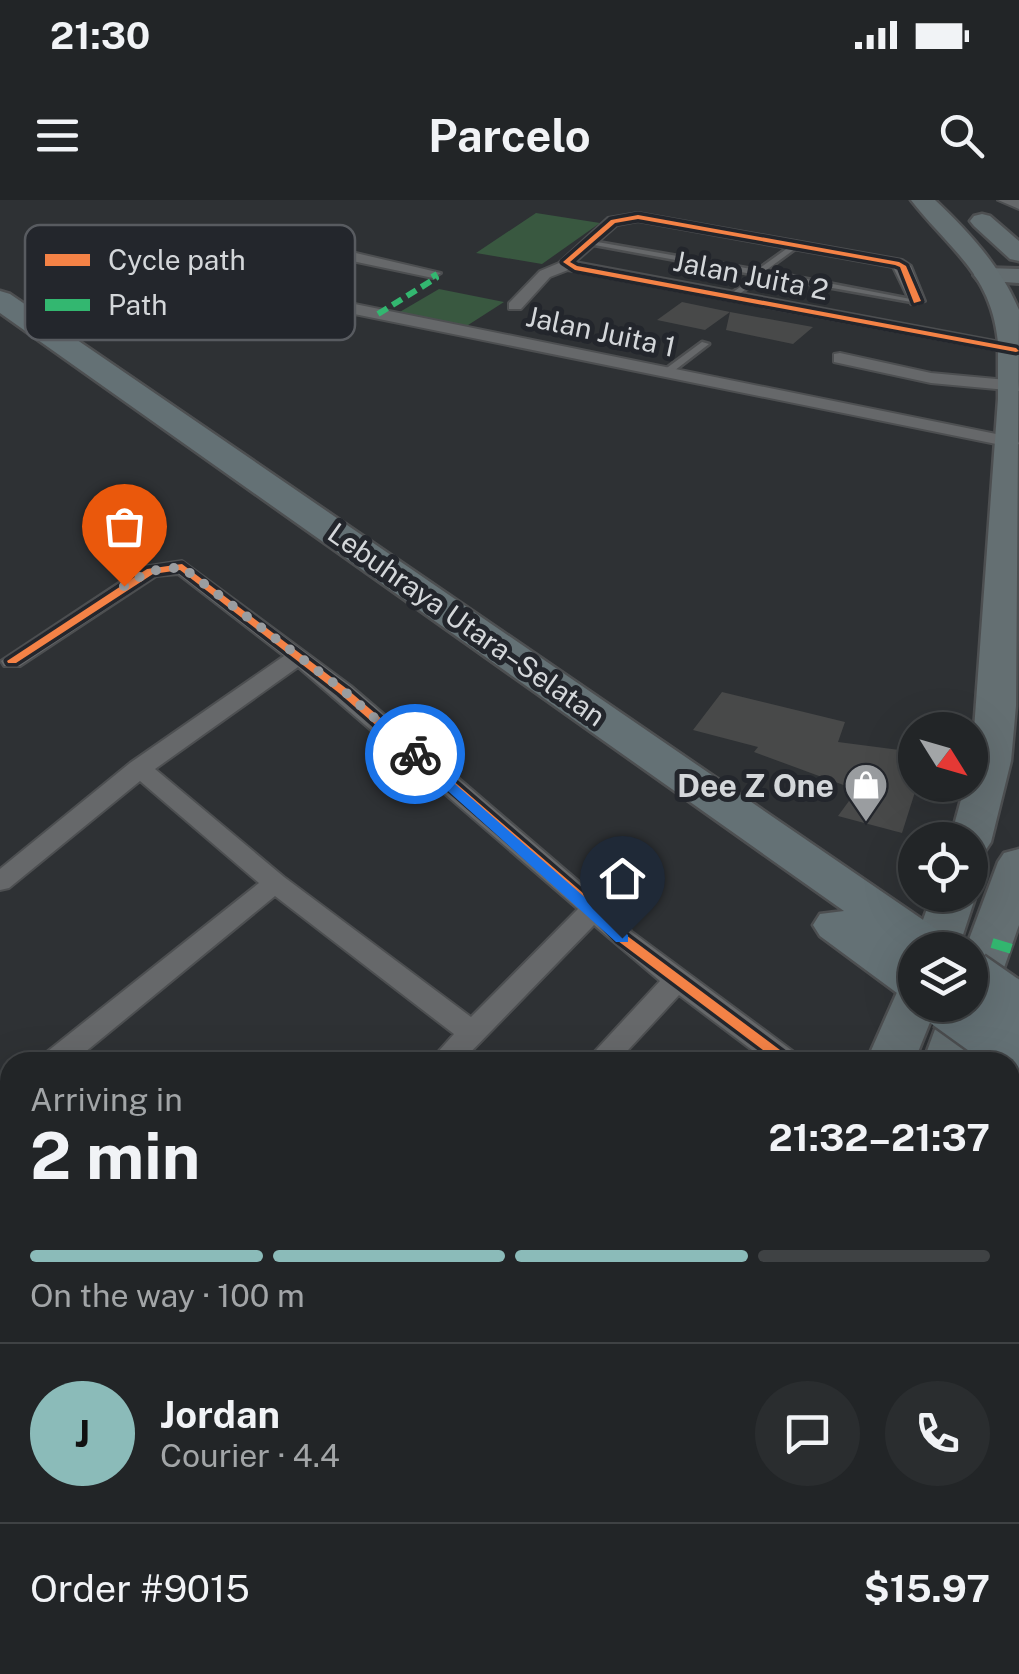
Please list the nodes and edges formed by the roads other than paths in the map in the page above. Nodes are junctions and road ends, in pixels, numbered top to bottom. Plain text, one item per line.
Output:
1 (922, 200) edge
2 (1005, 200) edge
3 (1019, 204) edge
4 (589, 242) junction
5 (796, 244) junction
6 (1019, 254) edge
7 (355, 257) edge
8 (568, 266) junction
9 (761, 272) junction
10 (433, 273) dead end
11 (1007, 278) edge
12 (732, 297) junction
13 (0, 300) edge
14 (918, 301) joint
15 (515, 306) dead end
16 (355, 309) edge
17 (25, 318) edge
18 (0, 326) edge
19 (55, 340) edge
20 (704, 344) dead end
21 (1016, 350) junction
22 (840, 358) dead end
23 (667, 372) junction
24 (1018, 386) edge
25 (1011, 442) junction
26 (490, 656) junction
27 (298, 657) junction
28 (12, 661) dead end
29 (139, 768) junction
30 (975, 822) edge
31 (1018, 868) edge
32 (0, 882) edge
33 (275, 883) junction
34 (594, 909) junction
35 (907, 932) edge
36 (988, 951) edge
37 (898, 968) edge
38 (678, 979) junction
39 (988, 988) edge
40 (1019, 1010) edge
41 (906, 1022) edge
42 (962, 1022) edge
43 (972, 1022) edge
44 (473, 1033) junction
45 (66, 1052) edge
46 (454, 1052) edge
47 (609, 1052) edge
48 (770, 1052) edge
49 (894, 1052) edge
50 (950, 1052) edge
51 (1013, 1052) edge

1 - 11 highway
2 - 3 street
4 - 5 street, Jalan Juita 2
4 - 8 street, Jalan Juita 2
4 - 9 lane
5 - 9 lane
5 - 14 street
6 - 11 highway
7 - 10 street
8 - 12 street, Jalan Juita 2
8 - 15 street
9 - 12 lane
9 - 14 lane
11 - 21 highway
12 - 21 street, Jalan Juita 2
13 - 17 highway, Lebuhraya Utara–Selatan
16 - 23 street, Jalan Juita 1
18 - 26 highway, Lebuhraya Utara–Selatan
19 - 26 highway, Lebuhraya Utara–Selatan
20 - 23 lane
21 - 24 highway
22 - 24 street
23 - 25 street, Jalan Juita 1
24 - 25 highway
25 - 30 highway
26 - 35 highway, Lebuhraya Utara–Selatan
26 - 37 highway, Lebuhraya Utara–Selatan
27 - 28 street
27 - 29 street
27 - 34 street
29 - 32 street
29 - 33 street
31 - 36 highway
33 - 44 street
33 - 45 street
34 - 38 street
34 - 44 street
38 - 47 street
38 - 48 street
39 - 40 highway, bridge
41 - 49 highway
42 - 50 highway
43 - 51 highway, bridge
44 - 46 street

